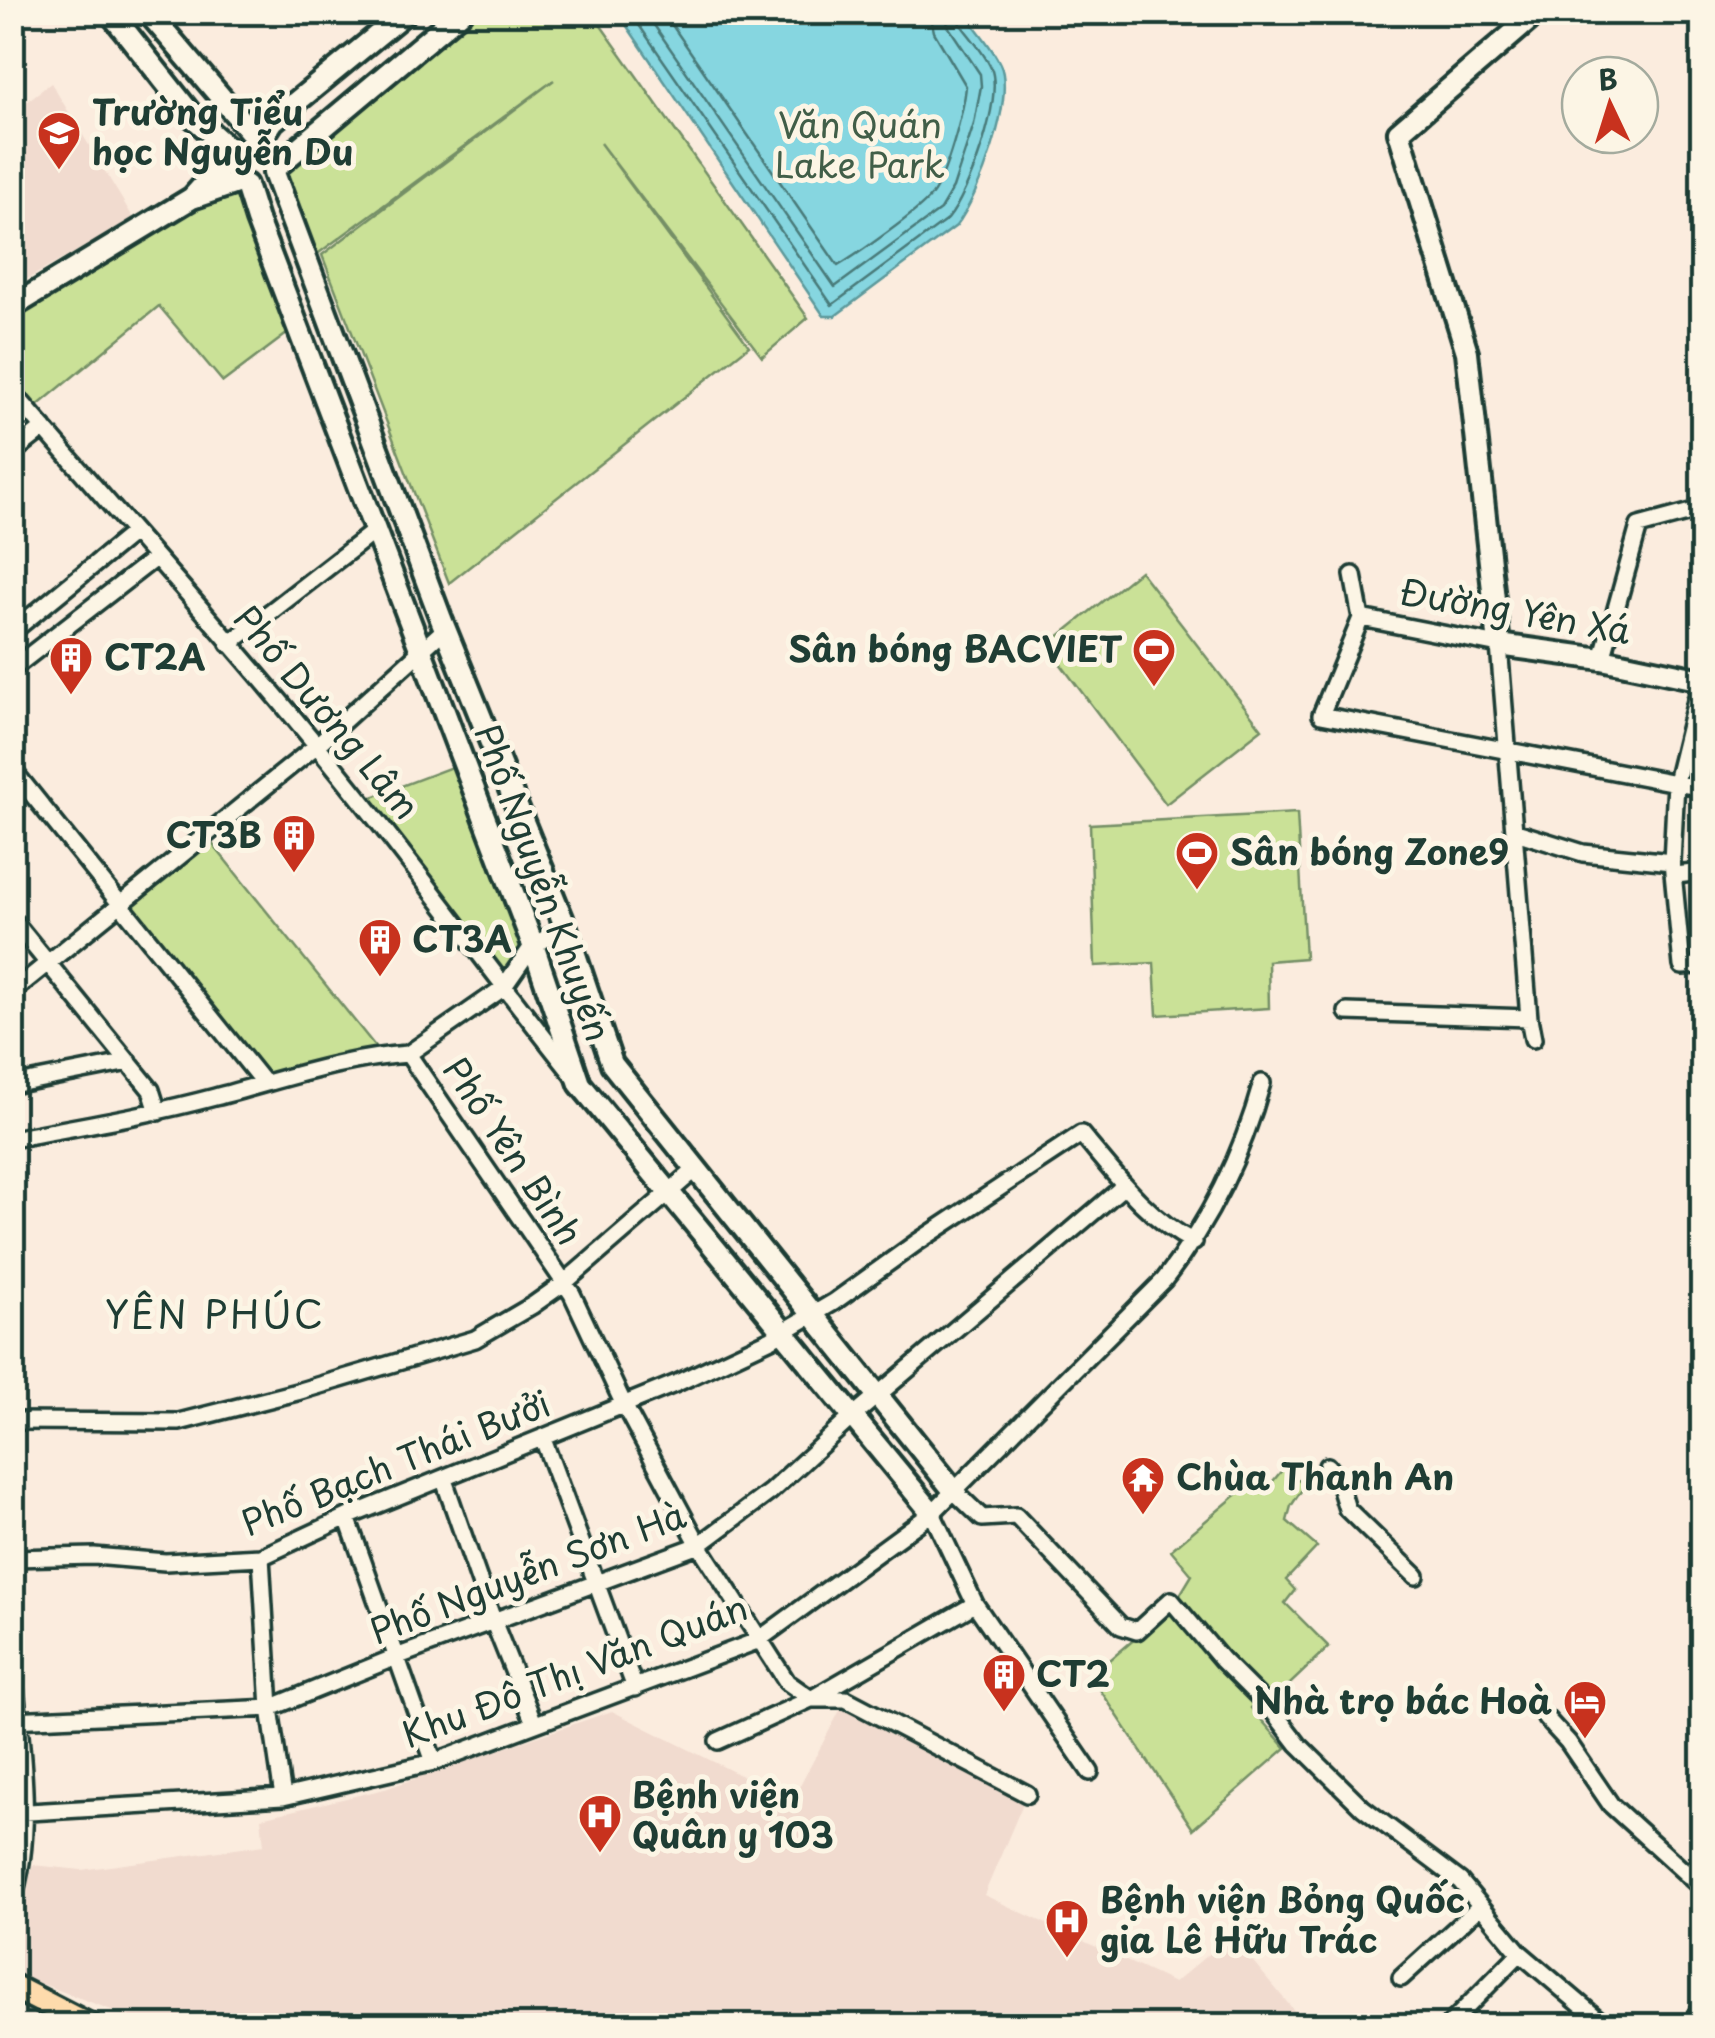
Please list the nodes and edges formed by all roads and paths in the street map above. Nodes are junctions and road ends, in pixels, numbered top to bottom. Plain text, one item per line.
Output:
1 (148, 12) edge
2 (406, 12) edge
3 (461, 12) edge
4 (1538, 12) edge
5 (111, 13) edge
6 (258, 137) junction
7 (228, 155) junction
8 (275, 170) junction
9 (243, 184) junction
10 (192, 198) junction
11 (12, 307) edge
12 (12, 390) edge
13 (44, 428) junction
14 (12, 453) edge
15 (1702, 509) edge
16 (376, 530) junction
17 (133, 532) junction
18 (155, 558) junction
19 (1353, 575) dead end
20 (1361, 618) junction
21 (445, 629) junction
22 (12, 632) edge
23 (230, 644) junction
24 (1499, 645) junction
25 (422, 650) junction
26 (1602, 659) junction
27 (12, 669) edge
28 (1702, 679) edge
29 (317, 745) junction
30 (1506, 750) junction
31 (12, 769) edge
32 (1676, 782) junction
33 (1702, 788) edge
34 (1516, 832) junction
35 (1674, 868) junction
36 (1702, 872) edge
37 (122, 903) junction
38 (12, 919) edge
39 (566, 928) junction
40 (533, 945) junction
41 (50, 961) junction
42 (1702, 965) edge
43 (503, 988) junction
44 (12, 992) edge
45 (1347, 1012) dead end
46 (1530, 1018) junction
47 (1534, 1039) dead end
48 (408, 1054) junction
49 (129, 1062) junction
50 (263, 1082) junction
51 (1262, 1083) dead end
52 (580, 1084) junction
53 (12, 1085) edge
54 (158, 1112) junction
55 (12, 1139) edge
56 (696, 1169) junction
57 (1124, 1186) junction
58 (670, 1192) junction
59 (1194, 1242) junction
60 (564, 1283) junction
61 (812, 1313) junction
62 (782, 1332) junction
63 (878, 1394) junction
64 (624, 1404) junction
65 (854, 1416) junction
66 (12, 1421) edge
67 (542, 1439) junction
68 (1327, 1466) dead end
69 (444, 1480) junction
70 (955, 1492) junction
71 (932, 1513) junction
72 (347, 1517) junction
73 (698, 1546) junction
74 (262, 1557) junction
75 (12, 1558) edge
76 (1416, 1576) dead end
77 (596, 1583) junction
78 (975, 1604) junction
79 (494, 1623) junction
80 (758, 1641) junction
81 (396, 1657) junction
82 (12, 1659) edge
83 (635, 1688) junction
84 (811, 1699) junction
85 (270, 1708) junction
86 (1546, 1718) dead end
87 (15, 1720) edge
88 (534, 1722) junction
89 (718, 1740) dead end
90 (434, 1762) junction
91 (1090, 1772) dead end
92 (1027, 1794) dead end
93 (283, 1797) junction
94 (18, 1812) edge
95 (1702, 1860) edge
96 (1688, 1876) junction
97 (1702, 1888) edge
98 (12, 1901) edge
99 (1479, 1907) junction
100 (1520, 1953) junction
101 (1400, 1978) dead end
102 (12, 1986) edge
103 (90, 2026) edge
104 (1448, 2026) edge
105 (1606, 2026) edge

1 - 6 street
2 - 6 street
3 - 8 street
4 - 24 street
5 - 7 street
6 - 7 street
6 - 8 street
7 - 9 street
7 - 10 street
8 - 9 street
8 - 21 street, Phố Nguyễn Khuyến
9 - 10 street
9 - 16 street, Phố Nguyễn Khuyến
10 - 11 street
12 - 13 street, Phố Dương Lâm
13 - 14 street
13 - 17 street, Phố Dương Lâm
15 - 26 street
16 - 23 street
16 - 25 street, Phố Nguyễn Khuyến
17 - 18 street, Phố Dương Lâm
17 - 22 street
18 - 23 street, Phố Dương Lâm
18 - 27 street
19 - 20 street
20 - 24 street, Đường Yên Xá
20 - 30 street, Đường Yên Xá
21 - 25 street
21 - 39 street, Phố Nguyễn Khuyến
23 - 29 street, Phố Dương Lâm
24 - 26 street, Đường Yên Xá
24 - 30 street
25 - 29 street
25 - 40 street, Phố Nguyễn Khuyến
26 - 28 street, Đường Yên Xá
28 - 32 street
29 - 37 street
29 - 43 street, Phố Dương Lâm
30 - 32 street
30 - 34 street
31 - 37 street
32 - 33 street
32 - 35 street
34 - 35 street
34 - 46 street
35 - 36 street
35 - 42 street
37 - 41 street
37 - 50 street
38 - 41 street
39 - 40 street
39 - 56 street, Phố Nguyễn Khuyến
40 - 43 street
40 - 52 street, Phố Nguyễn Khuyến
41 - 44 street
41 - 49 street
43 - 48 street
43 - 52 street, Phố Dương Lâm
45 - 46 street
46 - 47 street
48 - 50 street, Phố Yên Bình
48 - 60 street, Phố Yên Bình
49 - 53 street
49 - 54 street
50 - 54 street, Phố Yên Bình
51 - 59 street, Khu Đô Thị Văn Quán
52 - 58 street, Phố Nguyễn Khuyến
54 - 55 street, Phố Yên Bình
56 - 58 street
56 - 61 street, Phố Nguyễn Khuyến
57 - 59 street
57 - 61 street, Phố Bạch Thái Bưởi
57 - 63 street, Phố Nguyễn Sơn Hà
58 - 60 street
58 - 62 street, Phố Nguyễn Khuyến
59 - 70 street, Khu Đô Thị Văn Quán
60 - 64 street, Phố Yên Bình
60 - 66 street
61 - 62 street, Phố Bạch Thái Bưởi
61 - 63 street, Phố Nguyễn Khuyến
62 - 64 street, Phố Bạch Thái Bưởi
62 - 65 street, Phố Nguyễn Khuyến
63 - 65 street, Phố Nguyễn Sơn Hà
63 - 70 street, Phố Nguyễn Khuyến
64 - 67 street, Phố Bạch Thái Bưởi
64 - 73 street, Phố Yên Bình
65 - 71 street, Phố Nguyễn Khuyến
65 - 73 street, Phố Nguyễn Sơn Hà
67 - 69 street, Phố Bạch Thái Bưởi
67 - 77 street
68 - 76 street
69 - 72 street, Phố Bạch Thái Bưởi
69 - 79 street
70 - 71 street, Khu Đô Thị Văn Quán
70 - 99 street
71 - 78 street
71 - 80 street, Khu Đô Thị Văn Quán
72 - 74 street, Phố Bạch Thái Bưởi
72 - 81 street
73 - 77 street, Phố Nguyễn Sơn Hà
73 - 80 street, Phố Yên Bình
74 - 75 street, Phố Bạch Thái Bưởi
74 - 85 street
77 - 79 street, Phố Nguyễn Sơn Hà
77 - 83 street
78 - 84 street
78 - 91 street
79 - 81 street, Phố Nguyễn Sơn Hà
79 - 88 street
80 - 83 street, Khu Đô Thị Văn Quán
80 - 84 street, Phố Yên Bình
81 - 85 street, Phố Nguyễn Sơn Hà
81 - 90 street
82 - 87 street
83 - 88 street, Khu Đô Thị Văn Quán
84 - 89 street
84 - 92 street
85 - 87 street, Phố Nguyễn Sơn Hà
85 - 93 street
86 - 96 street
87 - 94 street
88 - 90 street, Khu Đô Thị Văn Quán
90 - 93 street, Khu Đô Thị Văn Quán
93 - 94 street, Khu Đô Thị Văn Quán
94 - 98 street
95 - 96 street
96 - 97 street
99 - 100 street
99 - 101 street
100 - 104 street
100 - 105 street
102 - 103 main road

